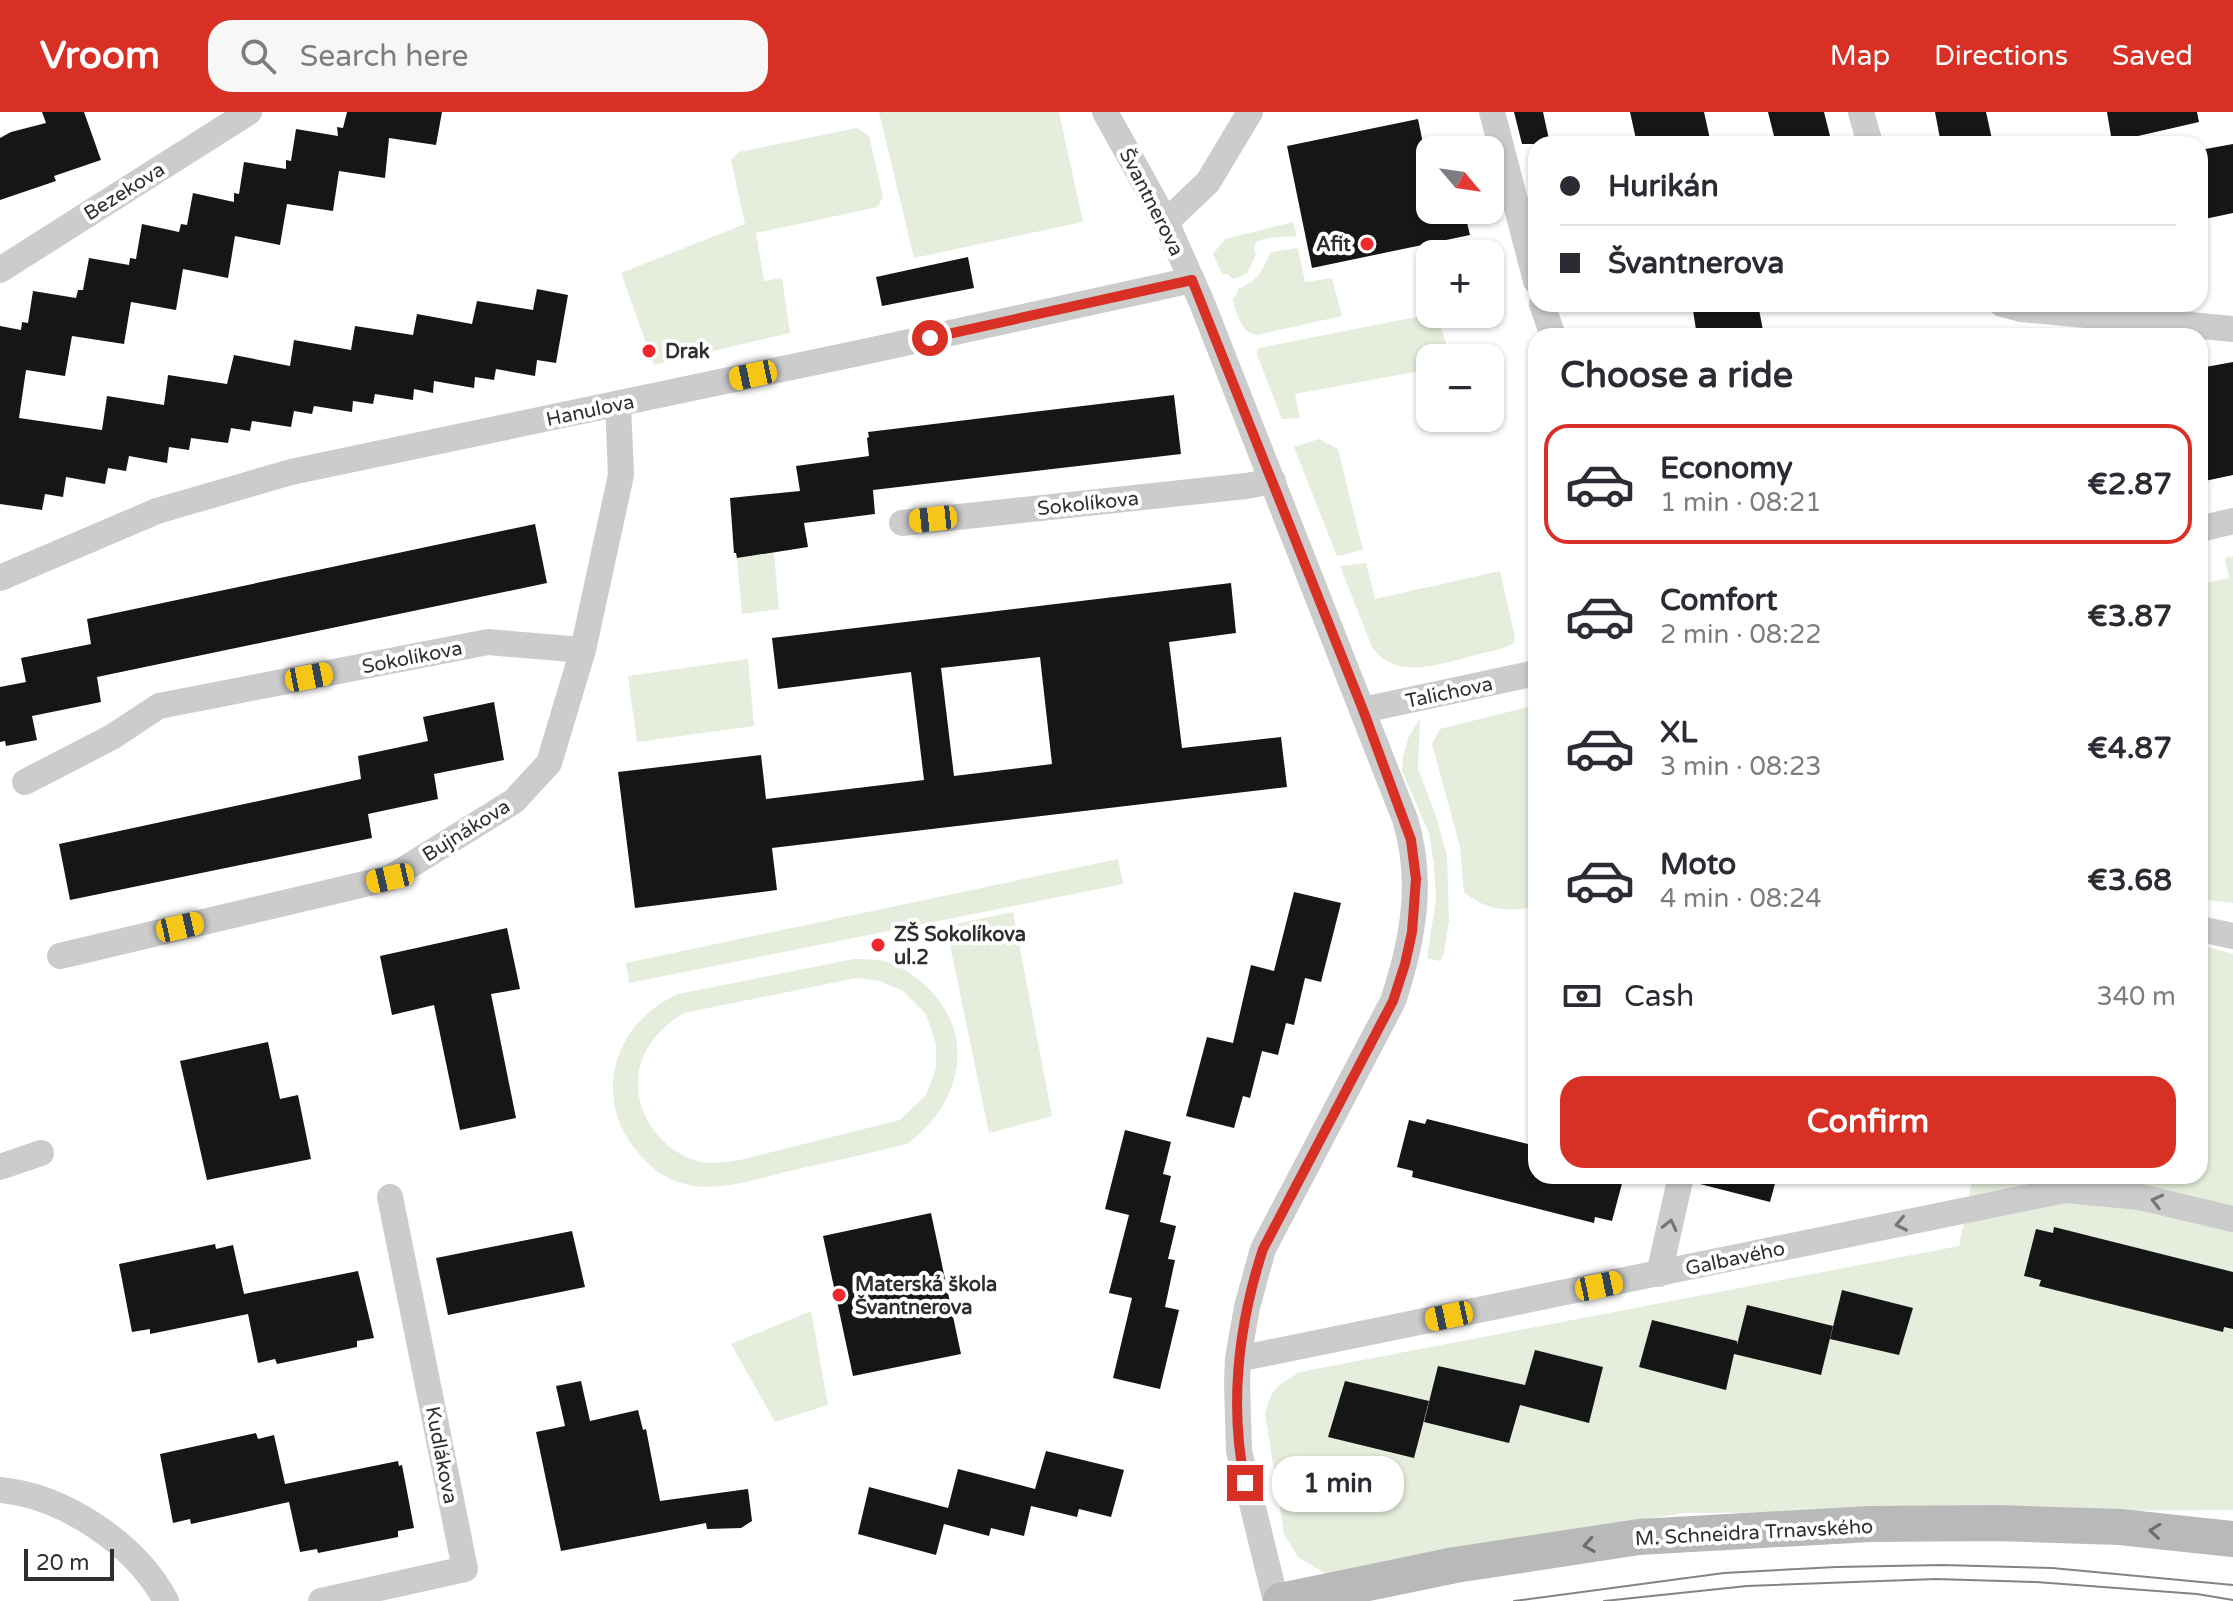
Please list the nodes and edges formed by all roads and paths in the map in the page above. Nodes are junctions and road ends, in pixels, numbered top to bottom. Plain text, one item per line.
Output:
1 (249, 112) edge
2 (1105, 112) edge
3 (1250, 112) edge
4 (1492, 112) edge
5 (1861, 112) edge
6 (1868, 136) edge
7 (1166, 222) junction
8 (1528, 250) edge
9 (0, 270) edge
10 (1192, 280) junction
11 (2053, 312) edge
12 (2233, 329) edge
13 (618, 404) junction
14 (1273, 481) junction
15 (2233, 521) edge
16 (902, 523) dead end
17 (2208, 527) edge
18 (0, 578) edge
19 (583, 650) junction
20 (1528, 675) edge
21 (1363, 710) junction
22 (25, 782) dead end
23 (2208, 931) edge
24 (2233, 936) edge
25 (60, 956) dead end
26 (41, 1153) dead end
27 (0, 1167) edge
28 (1679, 1184) edge
29 (390, 1197) dead end
30 (2233, 1219) edge
31 (1659, 1274) junction
32 (1238, 1359) junction
33 (0, 1490) edge
34 (2233, 1539) edge
35 (166, 1601) edge
36 (321, 1601) edge
37 (1278, 1601) edge

1 - 9 street, Bezekova
2 - 7 street, Švantnerova
3 - 7 street
4 - 8 street
5 - 6 street
7 - 10 street, Švantnerova
10 - 13 street, Hanulova
10 - 14 street, Švantnerova
11 - 12 street
13 - 18 street, Hanulova
13 - 19 street, Bujnákova
14 - 16 street, Sokolíkova
14 - 21 street, Švantnerova
15 - 17 street
19 - 22 street, Sokolíkova
19 - 25 street, Bujnákova
20 - 21 street, Talichova
21 - 32 street, Švantnerova
23 - 24 street
26 - 27 street
31 -> 28 street
29 - 36 street, Kudlákova
30 -> 31 street, Galbavého
31 - 32 street, Galbavého
32 - 37 street, Švantnerova
33 - 35 street
34 -> 37 main road, M. Schneidra Trnavského

